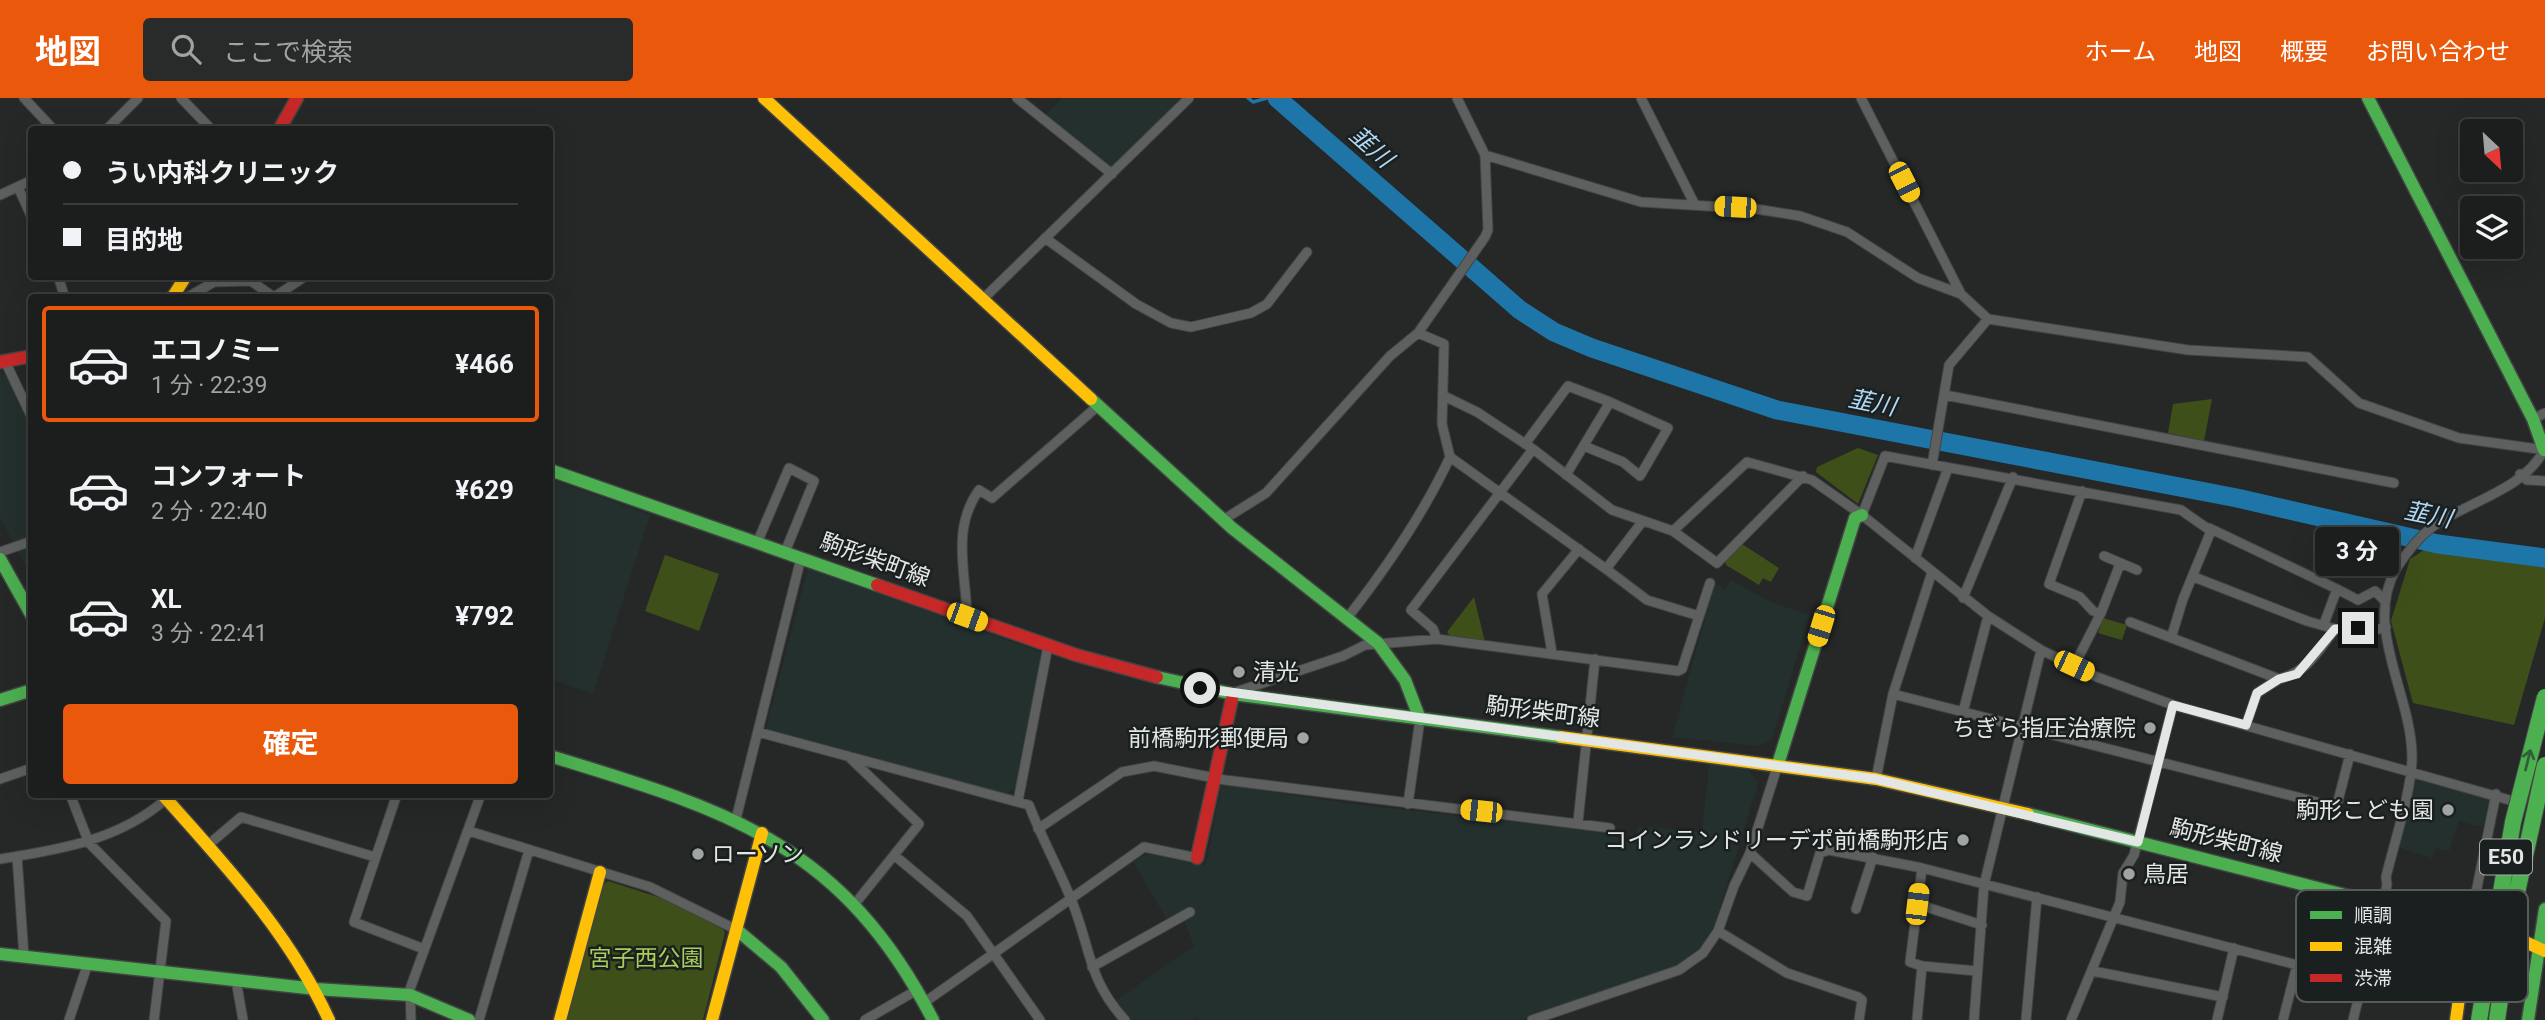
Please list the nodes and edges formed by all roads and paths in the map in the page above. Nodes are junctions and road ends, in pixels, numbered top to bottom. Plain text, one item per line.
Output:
1 (138, 98) edge
2 (181, 98) edge
3 (297, 98) edge
4 (764, 98) edge
5 (1017, 98) edge
6 (1189, 98) edge
7 (1457, 98) edge
8 (1641, 98) edge
9 (1861, 98) edge
10 (2368, 98) edge
11 (30, 100) edge
12 (51, 126) edge
13 (110, 126) edge
14 (208, 126) edge
15 (281, 126) edge
16 (1485, 155) junction
17 (1112, 174) junction
18 (28, 182) edge
19 (18, 187) junction
20 (0, 195) edge
21 (1695, 205) junction
22 (28, 209) edge
23 (1045, 238) junction
24 (1307, 252) dead end
25 (300, 280) edge
26 (193, 294) edge
27 (270, 294) edge
28 (279, 294) edge
29 (1961, 294) junction
30 (983, 299) junction
31 (1988, 319) junction
32 (1418, 333) junction
33 (28, 357) edge
34 (3, 361) edge
35 (1945, 395) junction
36 (1444, 396) junction
37 (1610, 402) junction
38 (1099, 405) junction
39 (28, 410) edge
40 (2539, 416) edge
41 (1584, 446) junction
42 (1529, 447) junction
43 (2545, 450) edge
44 (1450, 457) junction
45 (1932, 465) junction
46 (1948, 468) junction
47 (553, 471) edge
48 (2520, 474) junction
49 (1566, 475) junction
50 (1802, 476) junction
51 (2013, 477) junction
52 (2545, 481) edge
53 (2394, 483) dead end
54 (1501, 491) junction
55 (2082, 491) junction
56 (1862, 515) junction
57 (1223, 520) junction
58 (1642, 522) junction
59 (2209, 528) junction
60 (1673, 531) junction
61 (28, 542) edge
62 (757, 543) junction
63 (1579, 548) junction
64 (0, 552) edge
65 (785, 552) junction
66 (2104, 556) dead end
67 (801, 558) junction
68 (1915, 558) junction
69 (0, 559) edge
70 (2120, 564) junction
71 (1606, 569) junction
72 (2137, 570) dead end
73 (1932, 572) junction
74 (2194, 578) junction
75 (1710, 583) dead end
76 (2337, 589) junction
77 (1963, 597) junction
78 (2385, 601) junction
79 (28, 610) edge
80 (2101, 613) junction
81 (1699, 616) junction
82 (1988, 616) junction
83 (967, 617) junction
84 (1348, 617) junction
85 (2130, 622) dead end
86 (2323, 624) junction
87 (2386, 627) junction
88 (2335, 629) junction
89 (2172, 635) junction
90 (1437, 639) junction
91 (1378, 643) junction
92 (1048, 646) junction
93 (2041, 650) junction
94 (1552, 653) junction
95 (1595, 660) junction
96 (2074, 666) junction
97 (2279, 679) junction
98 (28, 691) edge
99 (1233, 694) junction
100 (1893, 694) junction
101 (2545, 697) edge
102 (0, 700) edge
103 (2173, 705) junction
104 (1963, 712) junction
105 (1420, 719) junction
106 (2246, 725) junction
107 (2021, 726) junction
108 (758, 732) junction
109 (1585, 740) junction
110 (2350, 754) junction
111 (847, 755) junction
112 (553, 757) edge
113 (2158, 762) junction
114 (1778, 764) junction
115 (2545, 765) edge
116 (28, 769) edge
117 (2410, 770) junction
118 (1215, 777) junction
119 (0, 779) edge
120 (1876, 779) junction
121 (2496, 794) junction
122 (72, 798) edge
123 (163, 798) edge
124 (165, 798) edge
125 (396, 798) edge
126 (480, 798) edge
127 (1018, 801) junction
128 (1408, 804) junction
129 (2003, 808) junction
130 (2545, 812) edge
131 (736, 819) junction
132 (1578, 821) junction
133 (1610, 828) dead end
134 (1038, 829) junction
135 (469, 831) junction
136 (762, 833) junction
137 (2138, 842) junction
138 (89, 843) junction
139 (208, 845) junction
140 (530, 850) junction
141 (1750, 853) junction
142 (894, 855) junction
143 (17, 856) junction
144 (374, 857) junction
145 (1873, 857) junction
146 (1197, 858) joint
147 (0, 859) edge
148 (1922, 868) junction
149 (600, 872) junction
150 (1984, 885) junction
151 (2327, 890) edge
152 (2385, 890) edge
153 (2477, 890) edge
154 (2501, 890) edge
155 (2518, 890) edge
156 (2037, 897) junction
157 (1071, 899) junction
158 (1917, 904) junction
159 (854, 905) junction
160 (1856, 909) dead end
161 (2545, 909) edge
162 (1191, 912) dead end
163 (2114, 916) junction
164 (1982, 925) junction
165 (737, 930) junction
166 (1718, 931) junction
167 (2234, 948) junction
168 (424, 949) junction
169 (2542, 950) edge
170 (0, 954) edge
171 (995, 955) junction
172 (24, 957) junction
173 (88, 963) junction
174 (2296, 964) edge
175 (1922, 966) junction
176 (1092, 967) junction
177 (2296, 968) edge
178 (161, 971) junction
179 (1978, 971) junction
180 (2093, 971) junction
181 (236, 980) junction
182 (316, 989) junction
183 (410, 995) junction
184 (921, 996) junction
185 (2223, 997) junction
186 (2358, 1002) edge
187 (2459, 1002) edge
188 (2482, 1002) edge
189 (2500, 1002) edge
190 (69, 1020) edge
191 (155, 1020) edge
192 (243, 1020) edge
193 (329, 1020) edge
194 (411, 1020) edge
195 (469, 1020) edge
196 (479, 1020) edge
197 (560, 1020) edge
198 (712, 1020) edge
199 (823, 1020) edge
200 (865, 1020) edge
201 (933, 1020) edge
202 (1040, 1020) edge
203 (1125, 1020) edge
204 (1532, 1020) edge
205 (1859, 1020) edge
206 (1917, 1020) edge
207 (1974, 1020) edge
208 (2026, 1020) edge
209 (2071, 1020) edge
210 (2217, 1020) edge
211 (2283, 1020) edge
212 (2353, 1020) edge
213 (2456, 1020) edge
214 (2479, 1020) edge
215 (2497, 1020) edge
216 (2528, 1020) edge

1 - 13 street
2 - 14 street
3 - 15 main road
4 - 30 main road
5 - 17 street
6 - 17 street
7 - 16 street
8 - 21 street
9 - 29 street
10 - 40 main road
11 - 12 street
16 - 21 street
16 - 32 street
17 - 23 street
18 - 19 street
19 - 20 street
19 - 22 street
21 - 29 street
23 - 24 street
23 - 30 street
25 - 28 street
26 - 27 street
29 - 31 street
30 - 38 main road
31 - 35 street
31 - 43 street
32 - 36 street
32 - 57 street
33 - 34 main road
34 - 39 street
35 - 45 street
35 - 53 street
36 - 42 street
36 - 44 street
37 - 41 street
37 - 41 street
37 - 42 street
38 - 57 main road
38 - 83 street
40 - 43 main road
41 - 49 street
42 - 49 street
42 - 54 street
43 - 48 street
44 - 54 street
44 - 84 street
45 - 46 street
45 - 56 street
46 - 51 street
46 - 68 street
47 - 62 main road, 駒形柴町線
48 - 52 street
48 - 78 street
49 - 58 street
50 - 56 street
50 - 60 street
50 - 60 street
51 - 55 street
51 - 77 street
54 - 63 street
54 - 90 street
55 - 59 street
55 - 80 street
56 - 68 street
56 - 114 main road
57 - 84 main road
58 - 60 street
58 - 71 street
59 - 74 street
59 - 76 street
61 - 64 street
62 - 65 main road, 駒形柴町線
62 - 65 street
63 - 71 street
63 - 94 street
65 - 67 main road, 駒形柴町線
66 - 70 street
67 - 83 main road, 駒形柴町線
67 - 108 street
68 - 73 street
69 - 79 main road
70 - 72 street
70 - 80 street
71 - 81 street
73 - 77 street
73 - 100 street
74 - 86 street
74 - 89 street
75 - 81 street
76 - 78 street
76 - 86 street
77 - 82 street
78 - 87 street
80 - 96 street
81 - 95 street
82 - 93 street
82 - 104 street
83 - 92 main road, 駒形柴町線
84 - 91 main road
85 - 89 street
86 - 88 street
87 - 88 street
87 - 117 street
88 - 97 street
89 - 97 street
90 - 91 street
90 - 94 street
91 - 99 street
91 - 105 main road
92 - 99 main road, 駒形柴町線
92 - 127 street
93 - 96 street
93 - 107 street
94 - 95 street
95 - 109 street
96 - 103 street
97 - 106 street
98 - 102 main road
99 - 105 main road, 駒形柴町線
99 - 118 main road
100 - 104 street
100 - 120 street
154 -> 101 main road, E50, bridge
103 - 106 street
103 - 113 street
104 - 107 street
105 - 109 main road, 駒形柴町線
105 - 128 street
106 - 110 street
107 - 113 street
107 - 129 street
108 - 111 street
108 - 131 street
109 - 114 main road, 駒形柴町線
109 - 132 street
110 - 113 street
110 - 117 street
111 - 127 street
111 - 142 street
112 - 131 main road
113 - 137 street
114 - 120 main road, 駒形柴町線
114 - 141 street
115 - 155 main road, E50, bridge
116 - 119 street
117 - 121 street
117 - 152 street
118 - 128 street
118 - 134 street
118 - 146 main road
120 - 129 main road, 駒形柴町線
121 - 130 street
121 - 153 street
122 - 138 street
123 - 138 street
124 - 139 main road
125 - 144 street
126 - 135 street
127 - 134 street
128 - 132 street
129 - 137 main road, 駒形柴町線
129 - 150 street
131 - 136 main road
132 - 133 street
134 - 157 street
135 - 140 street
135 - 168 street
136 - 159 main road
136 - 165 main road
137 - 151 main road, 駒形柴町線
137 - 163 street
138 - 143 street
138 - 178 street
139 - 144 street
139 - 182 main road
140 - 149 street
140 - 196 street
141 - 145 street
141 - 166 street
142 - 159 street
142 - 171 street
143 - 147 street
143 - 172 street
144 - 168 street
145 - 148 street
145 - 160 street
146 - 157 street
148 - 150 street
148 - 158 street
149 - 165 street
149 - 197 main road
150 - 156 street
150 - 164 street
156 - 163 street
156 - 208 street
157 - 171 street
157 - 176 street
158 - 164 street
158 - 175 street
159 - 184 main road
161 - 169 main road
162 - 176 street
163 - 167 street
163 - 180 street
164 - 179 street
165 - 198 main road
165 - 199 main road
166 - 204 street
166 - 205 street
167 - 174 street
167 - 185 street
168 - 183 street
169 - 216 main road
170 - 172 main road
171 - 184 street
171 - 202 street
172 - 173 main road
173 - 178 main road
173 - 190 street
175 - 179 street
175 - 206 street
176 - 203 street
177 - 211 street
178 - 181 main road
178 - 191 street
179 - 207 street
180 - 185 street
180 - 209 street
181 - 182 main road
181 - 192 street
182 - 183 main road
182 - 193 main road
183 - 194 street
183 - 195 main road
184 - 200 street
184 - 201 main road
185 - 210 street
186 - 212 street
187 - 213 main road
214 -> 188 main road, E50, bridge
189 - 215 main road, E50, bridge

